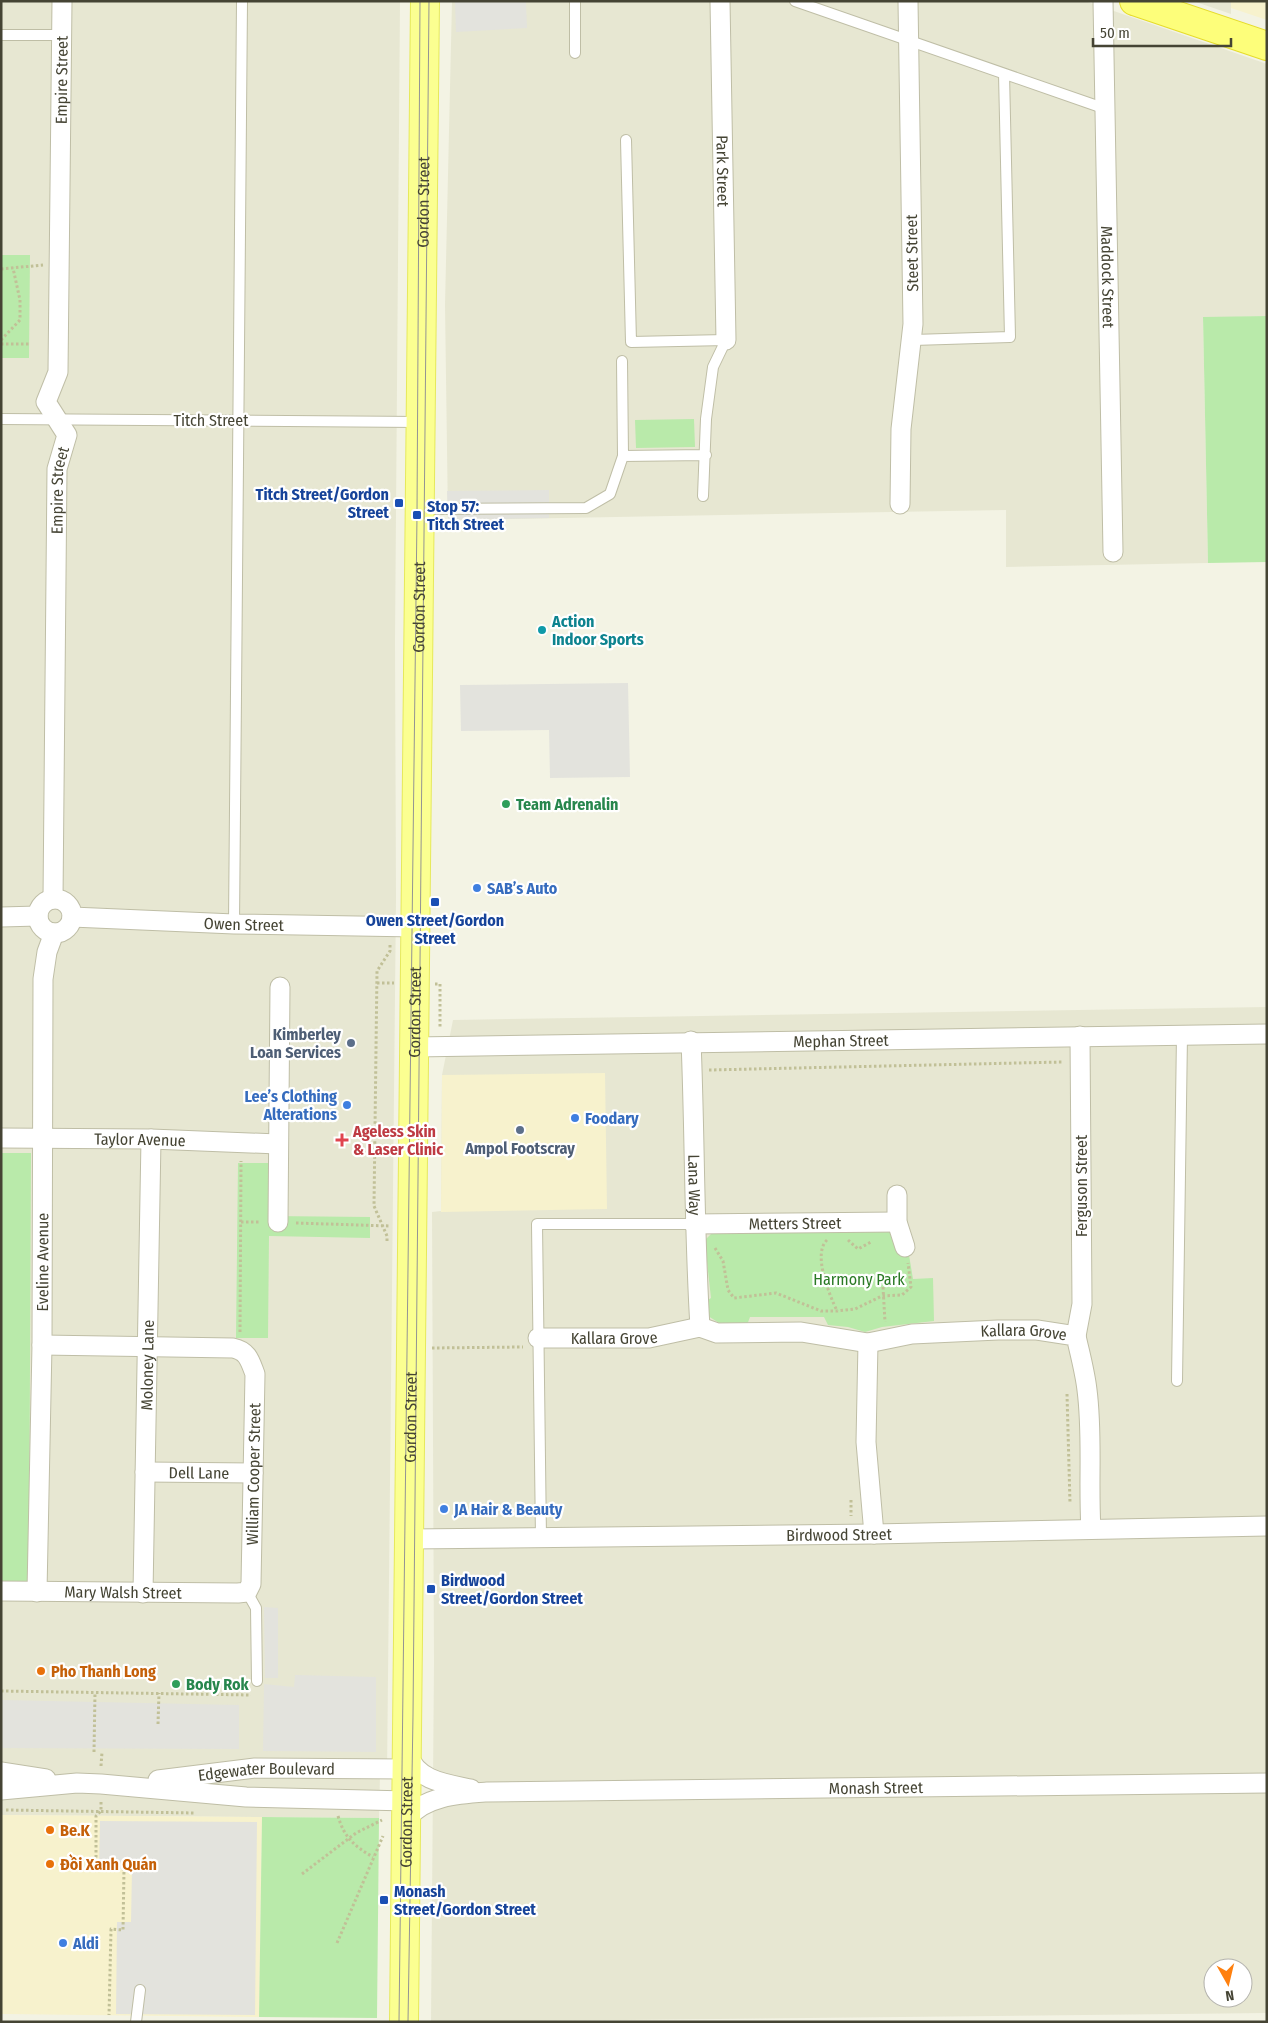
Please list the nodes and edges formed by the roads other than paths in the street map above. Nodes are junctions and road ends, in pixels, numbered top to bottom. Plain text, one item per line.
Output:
1 (62, 1) edge
2 (242, 1) edge
3 (425, 1) edge
4 (575, 1) edge
5 (720, 1) edge
6 (795, 1) edge
7 (908, 1) edge
8 (1103, 1) edge
9 (1134, 1) edge
10 (1, 35) edge
11 (62, 35) junction
12 (908, 41) junction
13 (1265, 45) edge
14 (575, 53) dead end
15 (1004, 74) junction
16 (1106, 109) junction
17 (626, 140) dead end
18 (726, 340) junction
19 (913, 340) junction
20 (622, 361) dead end
21 (1, 420) edge
22 (56, 420) junction
23 (237, 420) junction
24 (421, 422) junction
25 (706, 454) junction
26 (624, 456) junction
27 (703, 496) dead end
28 (900, 504) dead end
29 (420, 509) junction
30 (1113, 552) dead end
31 (53, 899) junction
32 (38, 916) junction
33 (1, 917) edge
34 (72, 917) junction
35 (234, 924) junction
36 (403, 927) junction
37 (54, 933) junction
38 (280, 987) dead end
39 (1182, 1034) junction
40 (1267, 1034) edge
41 (1080, 1036) junction
42 (691, 1041) junction
43 (415, 1047) junction
44 (1, 1138) edge
45 (41, 1139) junction
46 (151, 1139) junction
47 (278, 1144) junction
48 (897, 1195) dead end
49 (278, 1222) road end
50 (897, 1222) junction
51 (694, 1224) junction
52 (902, 1254) road end
53 (700, 1327) junction
54 (1076, 1336) junction
55 (538, 1342) junction
56 (868, 1343) junction
57 (42, 1345) junction
58 (147, 1348) junction
59 (1177, 1381) dead end
60 (145, 1472) junction
61 (253, 1473) junction
62 (873, 1526) junction
63 (1267, 1526) edge
64 (1091, 1529) junction
65 (541, 1538) junction
66 (410, 1539) junction
67 (1, 1591) edge
68 (37, 1592) junction
69 (143, 1592) junction
70 (247, 1592) junction
71 (257, 1681) dead end
72 (407, 1762) junction
73 (1, 1772) edge
74 (77, 1783) junction
75 (1267, 1783) edge
76 (127, 1784) junction
77 (1, 1790) edge
78 (487, 1792) junction
79 (398, 1813) junction
80 (140, 1990) dead end
81 (136, 2022) edge
82 (404, 2022) edge

1 - 11 street, Empire Street
2 - 23 lane
3 - 24 main road, Gordon Street
4 - 14 lane
5 - 18 street, Park Street
6 - 12 lane
7 - 12 street, Steet Street
8 - 16 street, Maddock Street
9 - 13 highway
10 - 11 lane
11 - 22 street, Empire Street
12 - 15 lane
12 - 19 street, Steet Street
15 - 16 lane
15 - 19 lane
16 - 30 street, Maddock Street
17 - 18 lane
18 - 25 lane
19 - 28 street, Steet Street
20 - 26 lane
21 - 22 lane, Titch Street
22 - 23 lane, Titch Street
22 - 31 street, Empire Street
23 - 24 lane, Titch Street
23 - 35 lane
24 - 29 main road, Gordon Street
25 - 26 lane
25 - 27 lane
26 - 29 lane
29 - 36 main road, Gordon Street
31 - 32 street
31 - 34 street
32 - 33 street
32 - 37 street
34 - 35 street, Owen Street
34 - 37 street
35 - 36 street, Owen Street
36 - 43 main road, Gordon Street
37 - 45 street, Eveline Avenue
38 - 47 street
39 - 40 street, Mephan Street
39 - 41 street, Mephan Street
39 - 59 lane
41 - 42 street, Mephan Street
41 - 54 street, Ferguson Street
42 - 43 street, Mephan Street
42 - 51 street, Lana Way
43 - 66 main road, Gordon Street
44 - 45 street, Taylor Avenue
45 - 46 street, Taylor Avenue
45 - 57 street, Eveline Avenue
46 - 47 street, Taylor Avenue
46 - 58 street, Moloney Lane
47 - 49 street
48 - 50 street
50 - 51 street, Metters Street
50 - 52 street
51 - 53 street, Lana Way
51 - 55 lane
53 - 55 street, Kallara Grove
53 - 56 street, Kallara Grove
54 - 56 street, Kallara Grove
54 - 64 street, Kallara Grove
55 - 65 lane
56 - 62 street
57 - 58 street
57 - 68 street, Eveline Avenue
58 - 60 street, Moloney Lane
58 - 61 street, William Cooper Street
60 - 61 street, Dell Lane
60 - 69 street, Moloney Lane
61 - 70 street, William Cooper Street
62 - 64 street, Birdwood Street
62 - 65 street, Birdwood Street
63 - 64 street, Birdwood Street
65 - 66 street, Birdwood Street
66 - 72 main road, Gordon Street
67 - 68 street, Mary Walsh Street
68 - 69 street, Mary Walsh Street
69 - 70 street, Mary Walsh Street
70 - 71 lane
72 - 76 street, Edgewater Boulevard
72 - 78 street, Monash Street
72 - 79 main road, Gordon Street
73 - 74 street, Edgewater Boulevard
74 - 76 street, Edgewater Boulevard
74 - 77 street, Edgewater Boulevard
75 - 78 street, Monash Street
76 - 79 street, Edgewater Boulevard
78 - 79 street, Monash Street
79 - 82 main road, Gordon Street
80 - 81 lane

